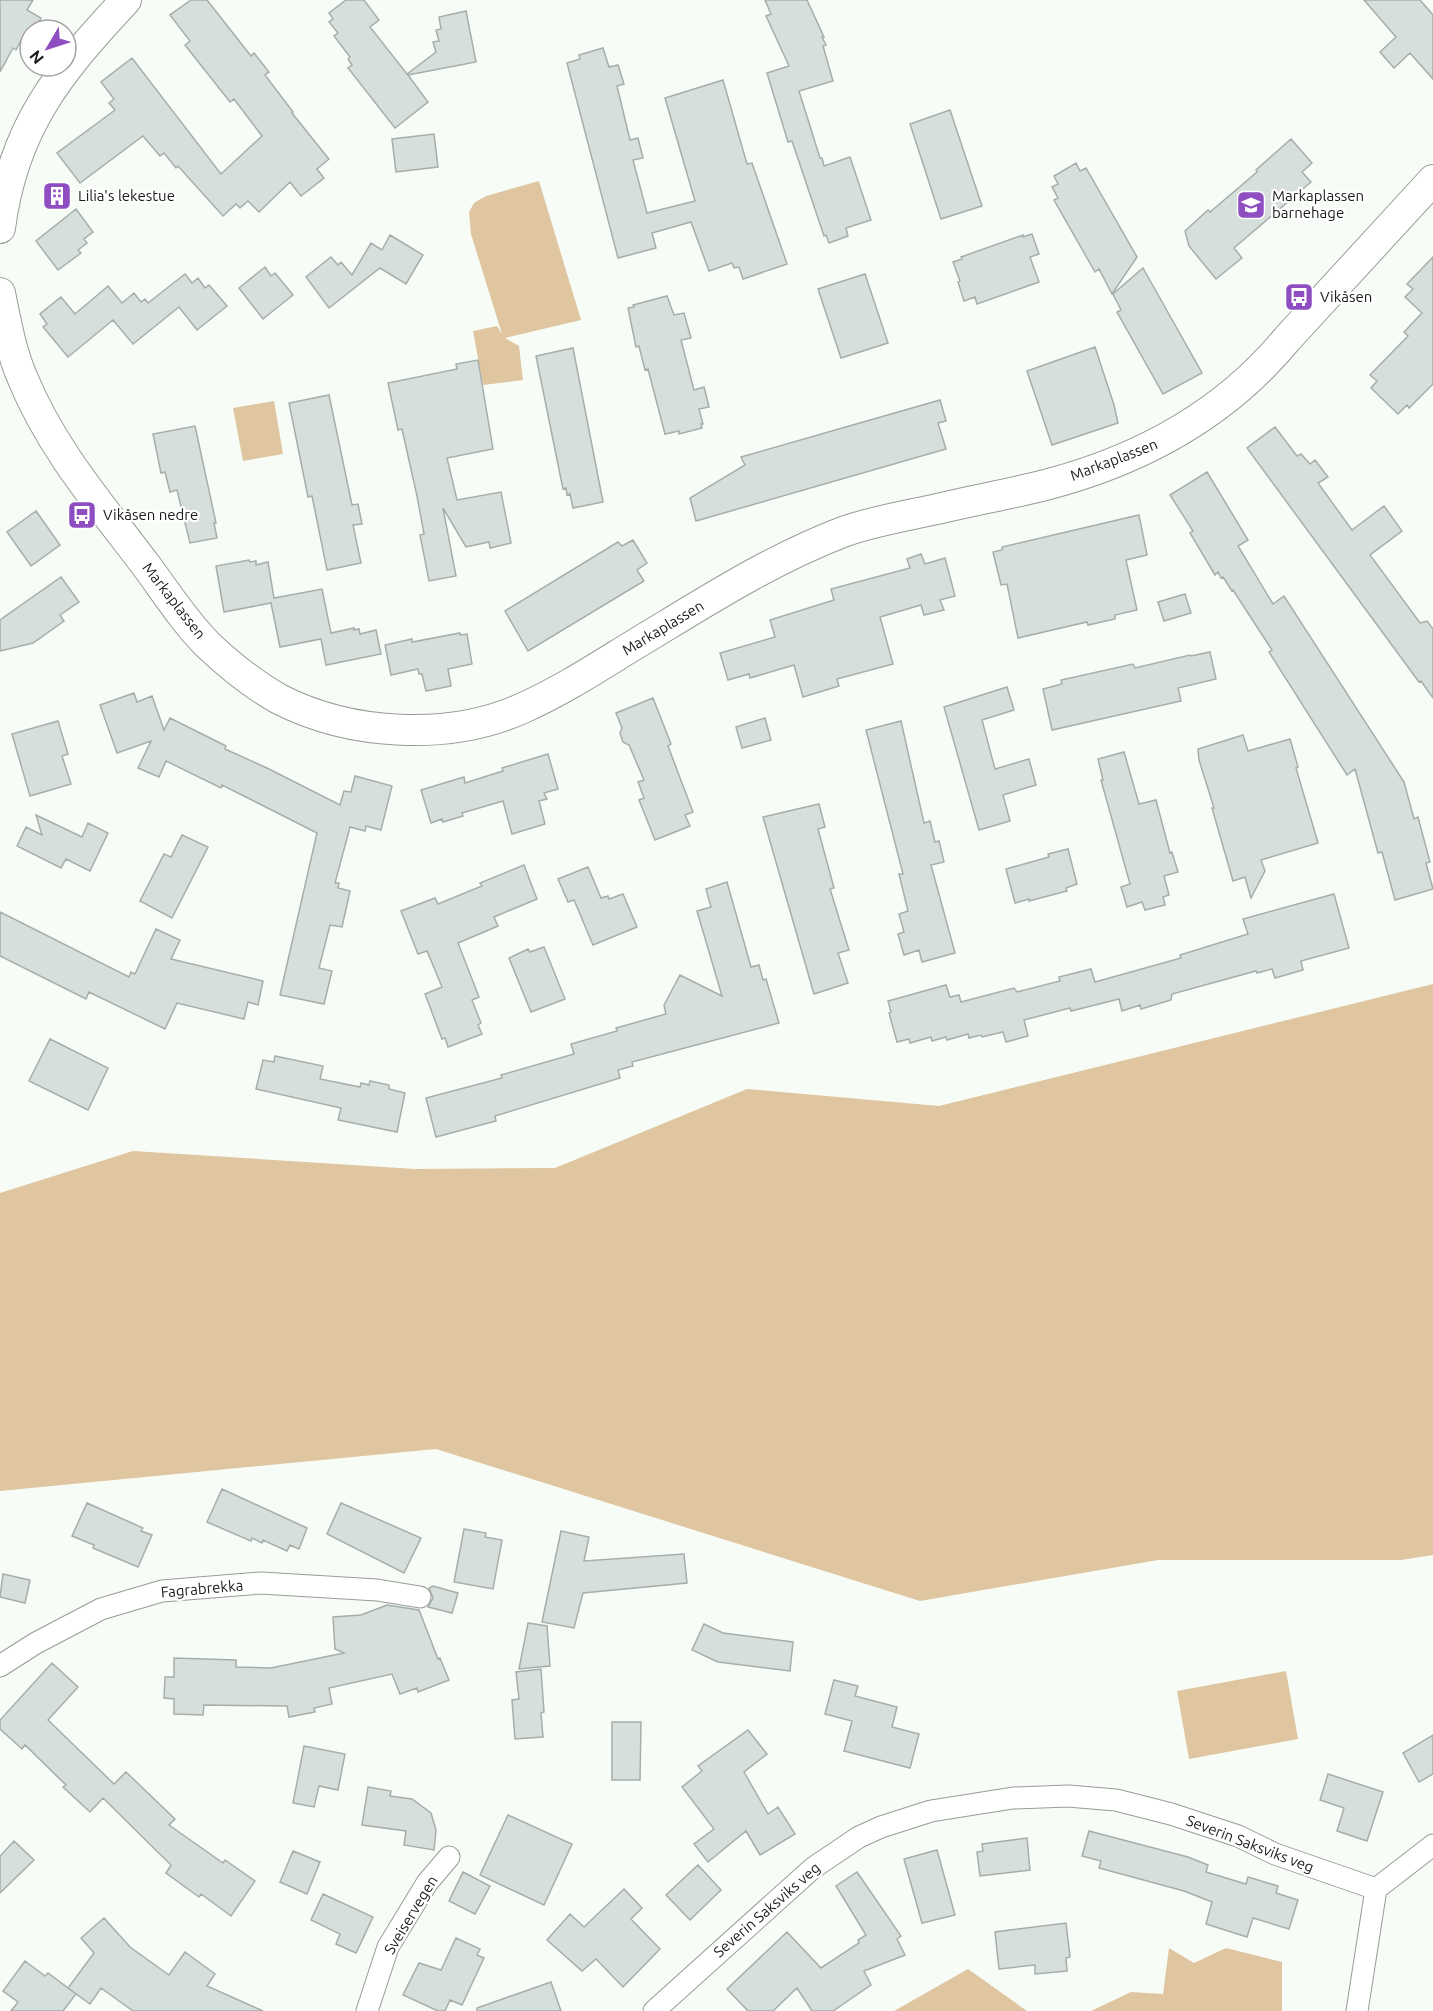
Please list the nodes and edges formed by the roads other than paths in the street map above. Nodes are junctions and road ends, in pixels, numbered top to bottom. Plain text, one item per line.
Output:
1 (126, 0) edge
2 (1433, 180) edge
3 (0, 228) edge
4 (0, 293) edge
5 (420, 1597) dead end
6 (0, 1666) edge
7 (1433, 1845) edge
8 (449, 1857) dead end
9 (1376, 1889) junction
10 (367, 2011) edge
11 (654, 2011) edge
12 (1357, 2011) edge

1 - 3 street
2 - 4 street, Markaplassen
5 - 6 street, Fagrabrekka
7 - 9 street
8 - 10 street, Sveiservegen
9 - 11 street, Severin Saksviks veg
9 - 12 street

